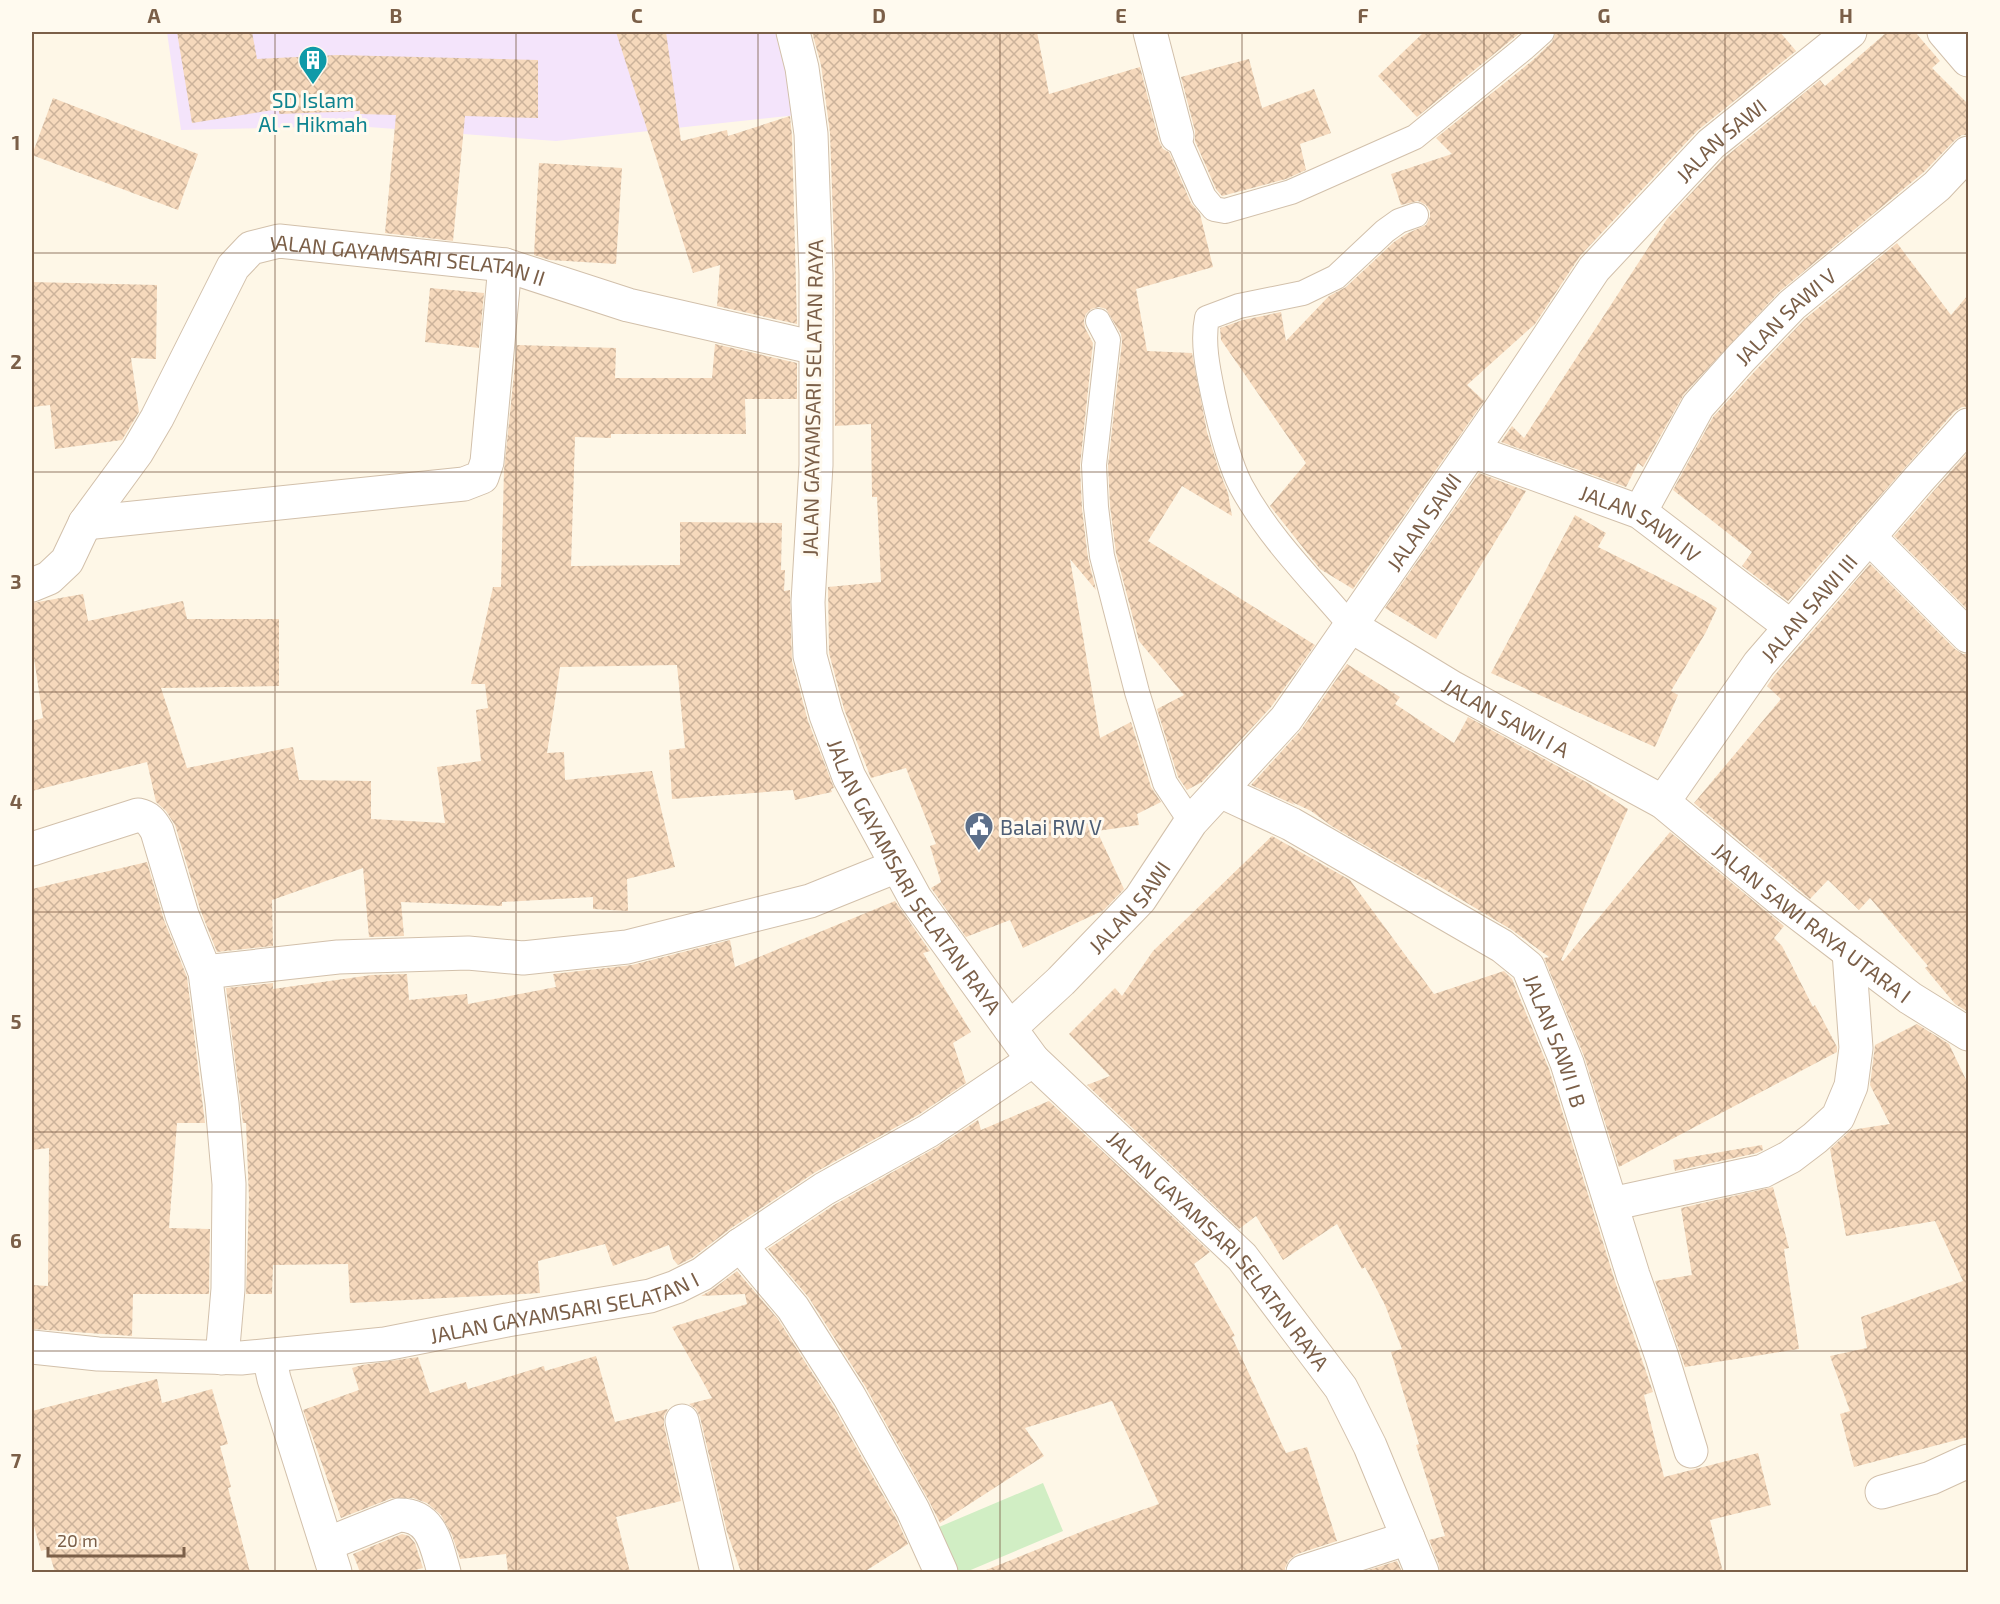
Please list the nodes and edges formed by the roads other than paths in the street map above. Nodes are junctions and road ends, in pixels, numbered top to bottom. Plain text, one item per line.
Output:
1 (793, 32) edge
2 (1149, 32) edge
3 (1542, 32) edge
4 (1850, 32) edge
5 (1944, 32) edge
6 (1968, 60) edge
7 (1177, 136) joint
8 (1968, 153) edge
9 (1416, 215) dead end
10 (505, 265) junction
11 (1098, 321) dead end
12 (816, 348) junction
13 (1968, 425) edge
14 (1472, 451) junction
15 (1640, 512) junction
16 (85, 523) junction
17 (1869, 537) junction
18 (32, 585) edge
19 (1351, 626) junction
20 (1791, 627) junction
21 (1968, 636) edge
22 (1220, 791) junction
23 (1663, 802) junction
24 (1191, 822) junction
25 (32, 849) edge
26 (897, 866) junction
27 (1849, 952) junction
28 (205, 972) junction
29 (1010, 1028) junction
30 (1968, 1034) edge
31 (1033, 1060) junction
32 (1611, 1204) junction
33 (740, 1245) junction
34 (32, 1347) edge
35 (269, 1356) junction
36 (222, 1358) junction
37 (682, 1421) dead end
38 (1691, 1451) dead end
39 (1968, 1461) edge
40 (1882, 1492) dead end
41 (1408, 1538) junction
42 (331, 1558) edge
43 (444, 1572) edge
44 (717, 1572) edge
45 (941, 1572) edge
46 (1303, 1572) edge
47 (1422, 1572) edge

1 - 12 street, JALAN GAYAMSARI SELATAN RAYA
2 - 7 street
3 - 7 lane
4 - 14 street, JALAN SAWI
5 - 6 street
8 - 15 street, JALAN SAWI V
9 - 19 lane
10 - 12 street, JALAN GAYAMSARI SELATAN II
10 - 16 street, JALAN GAYAMSARI SELATAN II
10 - 16 street
11 - 24 lane
12 - 26 street, JALAN GAYAMSARI SELATAN RAYA
13 - 17 street, JALAN SAWI III
14 - 15 street, JALAN SAWI IV
14 - 19 street, JALAN SAWI
15 - 20 street, JALAN SAWI IV
16 - 18 street, JALAN GAYAMSARI SELATAN II
17 - 20 street, JALAN SAWI III
17 - 21 street
19 - 22 street, JALAN SAWI
19 - 23 street, JALAN SAWI I A
20 - 23 street, JALAN SAWI III
22 - 24 street, JALAN SAWI
22 - 32 street, JALAN SAWI I B
23 - 27 street, JALAN SAWI RAYA UTARA I
24 - 29 street, JALAN SAWI
25 - 28 street
26 - 28 street
26 - 29 street, JALAN GAYAMSARI SELATAN RAYA
27 - 30 street, JALAN SAWI RAYA UTARA I
27 - 32 street
28 - 36 street
29 - 31 street, JALAN GAYAMSARI SELATAN RAYA
31 - 33 street, JALAN GAYAMSARI SELATAN I
31 - 41 street, JALAN GAYAMSARI SELATAN RAYA
32 - 38 street, JALAN SAWI I B
33 - 35 street, JALAN GAYAMSARI SELATAN I
33 - 45 street
34 - 36 street, JALAN GAYAMSARI SELATAN I
35 - 36 street, JALAN GAYAMSARI SELATAN I
35 - 42 street
37 - 44 street
39 - 40 street
41 - 46 street
41 - 47 street, JALAN GAYAMSARI SELATAN RAYA
42 - 43 street

